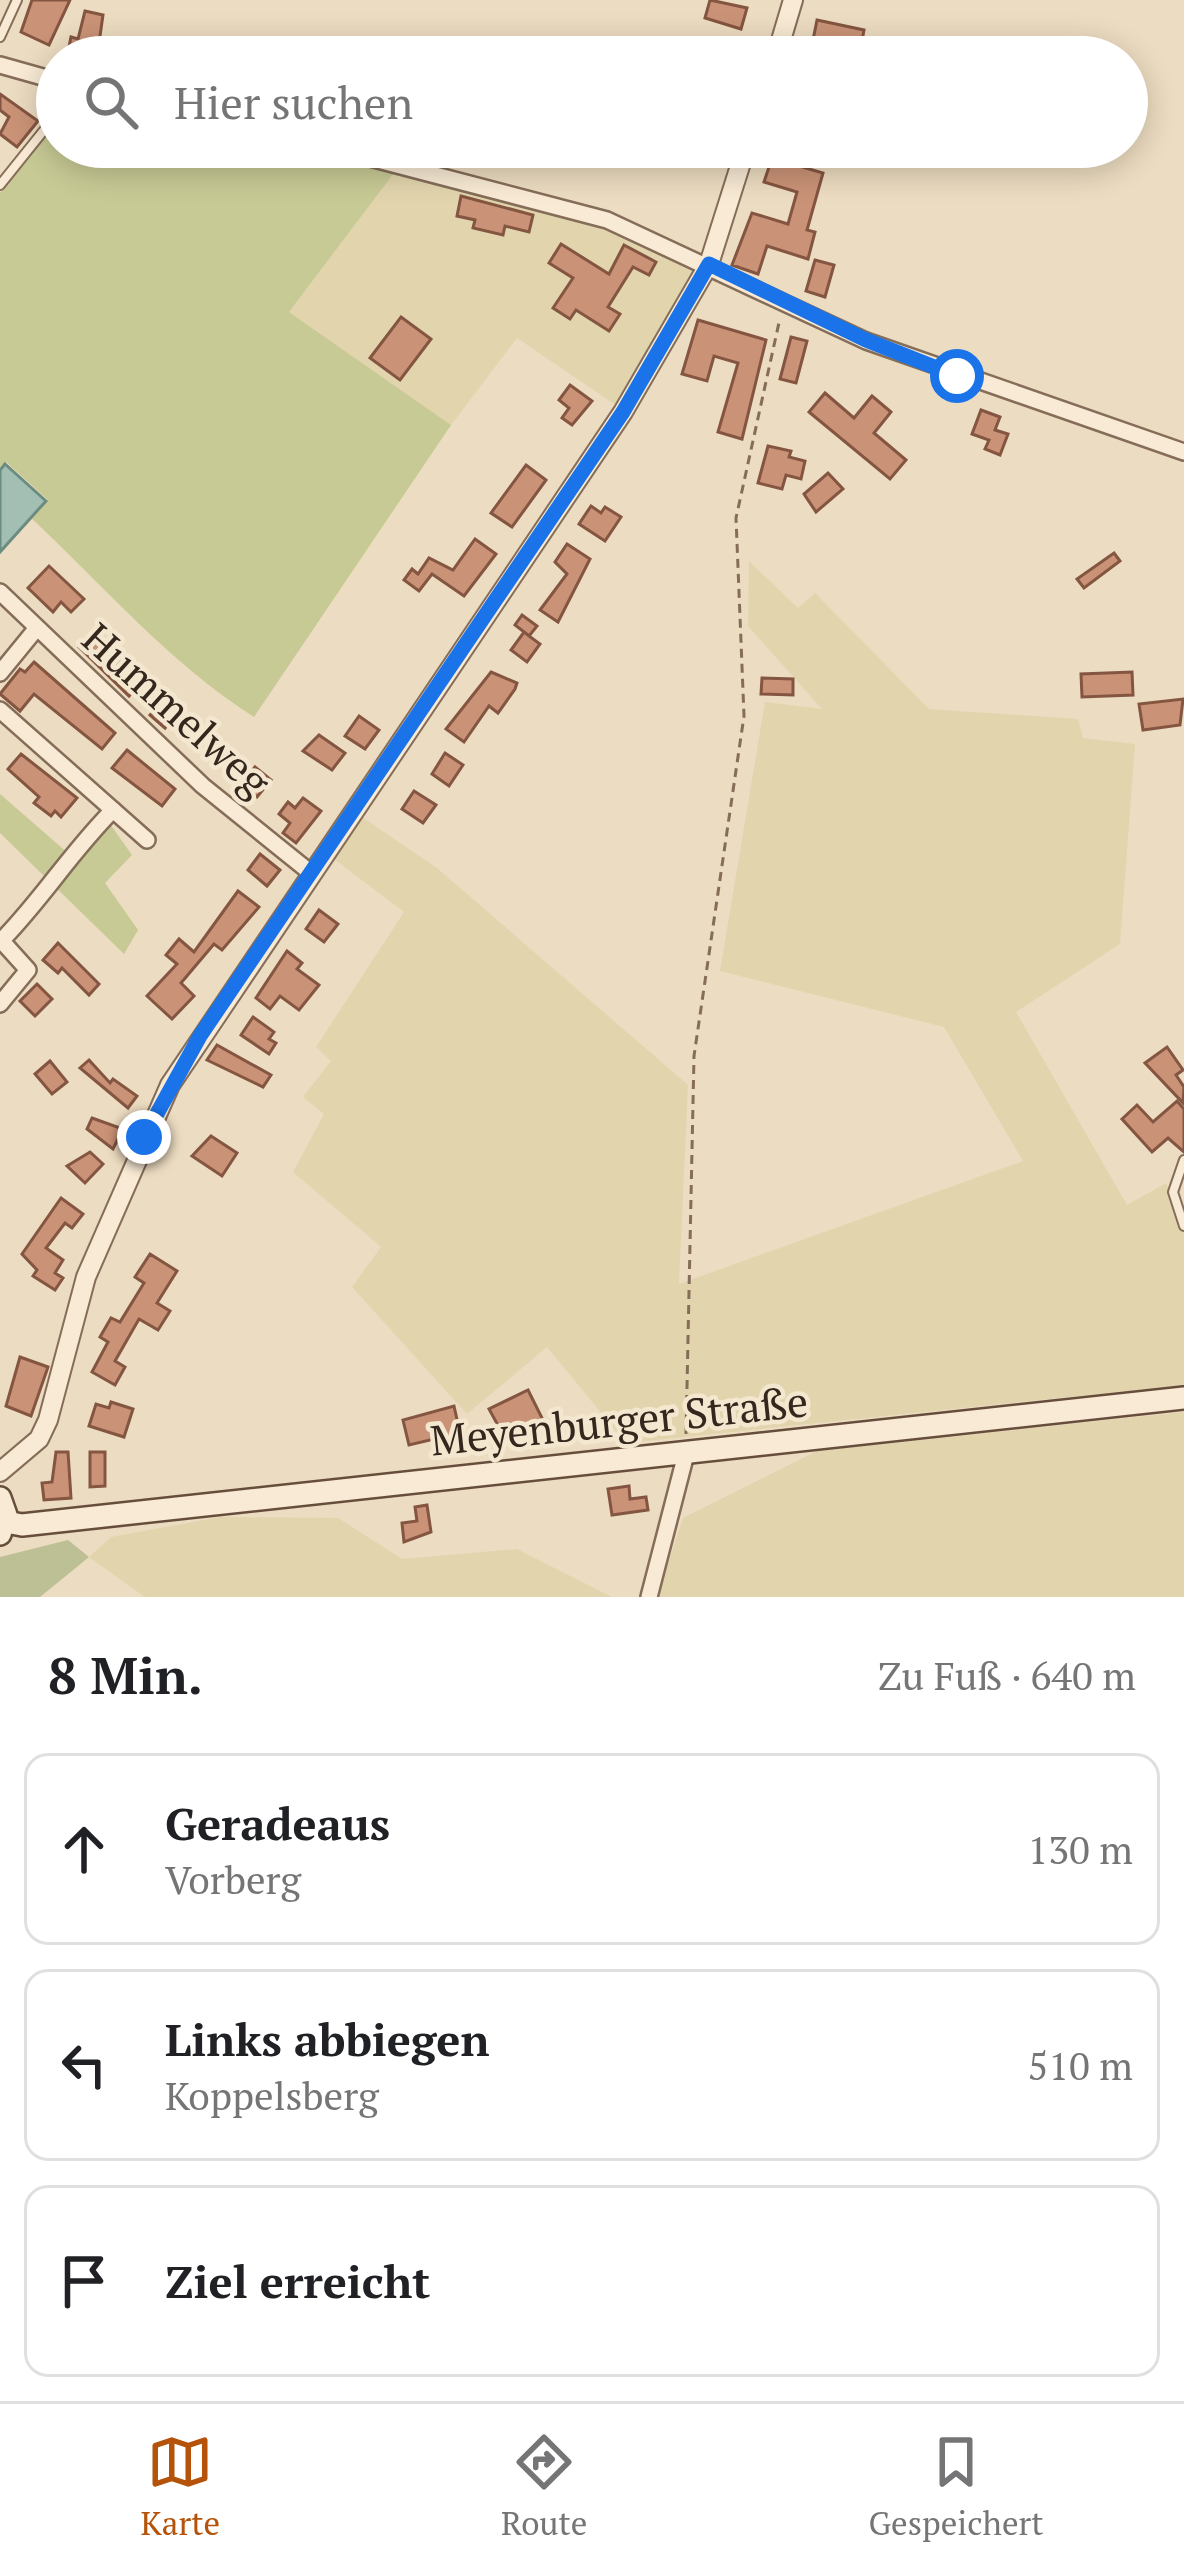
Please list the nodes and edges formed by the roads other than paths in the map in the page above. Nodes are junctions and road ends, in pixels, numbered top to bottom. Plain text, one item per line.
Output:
1 (17, 0) edge
2 (794, 0) edge
3 (783, 36) edge
4 (0, 37) edge
5 (0, 65) edge
6 (36, 75) edge
7 (36, 140) edge
8 (414, 168) edge
9 (739, 168) edge
10 (0, 185) edge
11 (709, 264) junction
12 (1184, 452) edge
13 (0, 592) edge
14 (36, 629) junction
15 (0, 673) edge
16 (0, 710) edge
17 (113, 810) junction
18 (147, 840) dead end
19 (310, 873) junction
20 (1, 939) edge
21 (0, 1004) edge
22 (1184, 1160) edge
23 (1184, 1226) edge
24 (1184, 1398) edge
25 (686, 1454) junction
26 (0, 1472) edge
27 (0, 1498) edge
28 (3, 1528) edge
29 (649, 1597) edge

1 - 4 lane
2 - 3 street
5 - 6 street
7 - 10 lane
8 - 11 street
9 - 11 street
11 - 12 street
11 - 19 street
13 - 14 street, Hummelweg
14 - 15 street
14 - 19 street, Hummelweg
16 - 17 street
17 - 18 street
17 - 20 street
19 - 26 street
20 - 21 street
22 - 23 lane
24 - 25 main road, Meyenburger Straße
25 - 28 main road, Meyenburger Straße
25 - 29 street
27 - 28 main road

